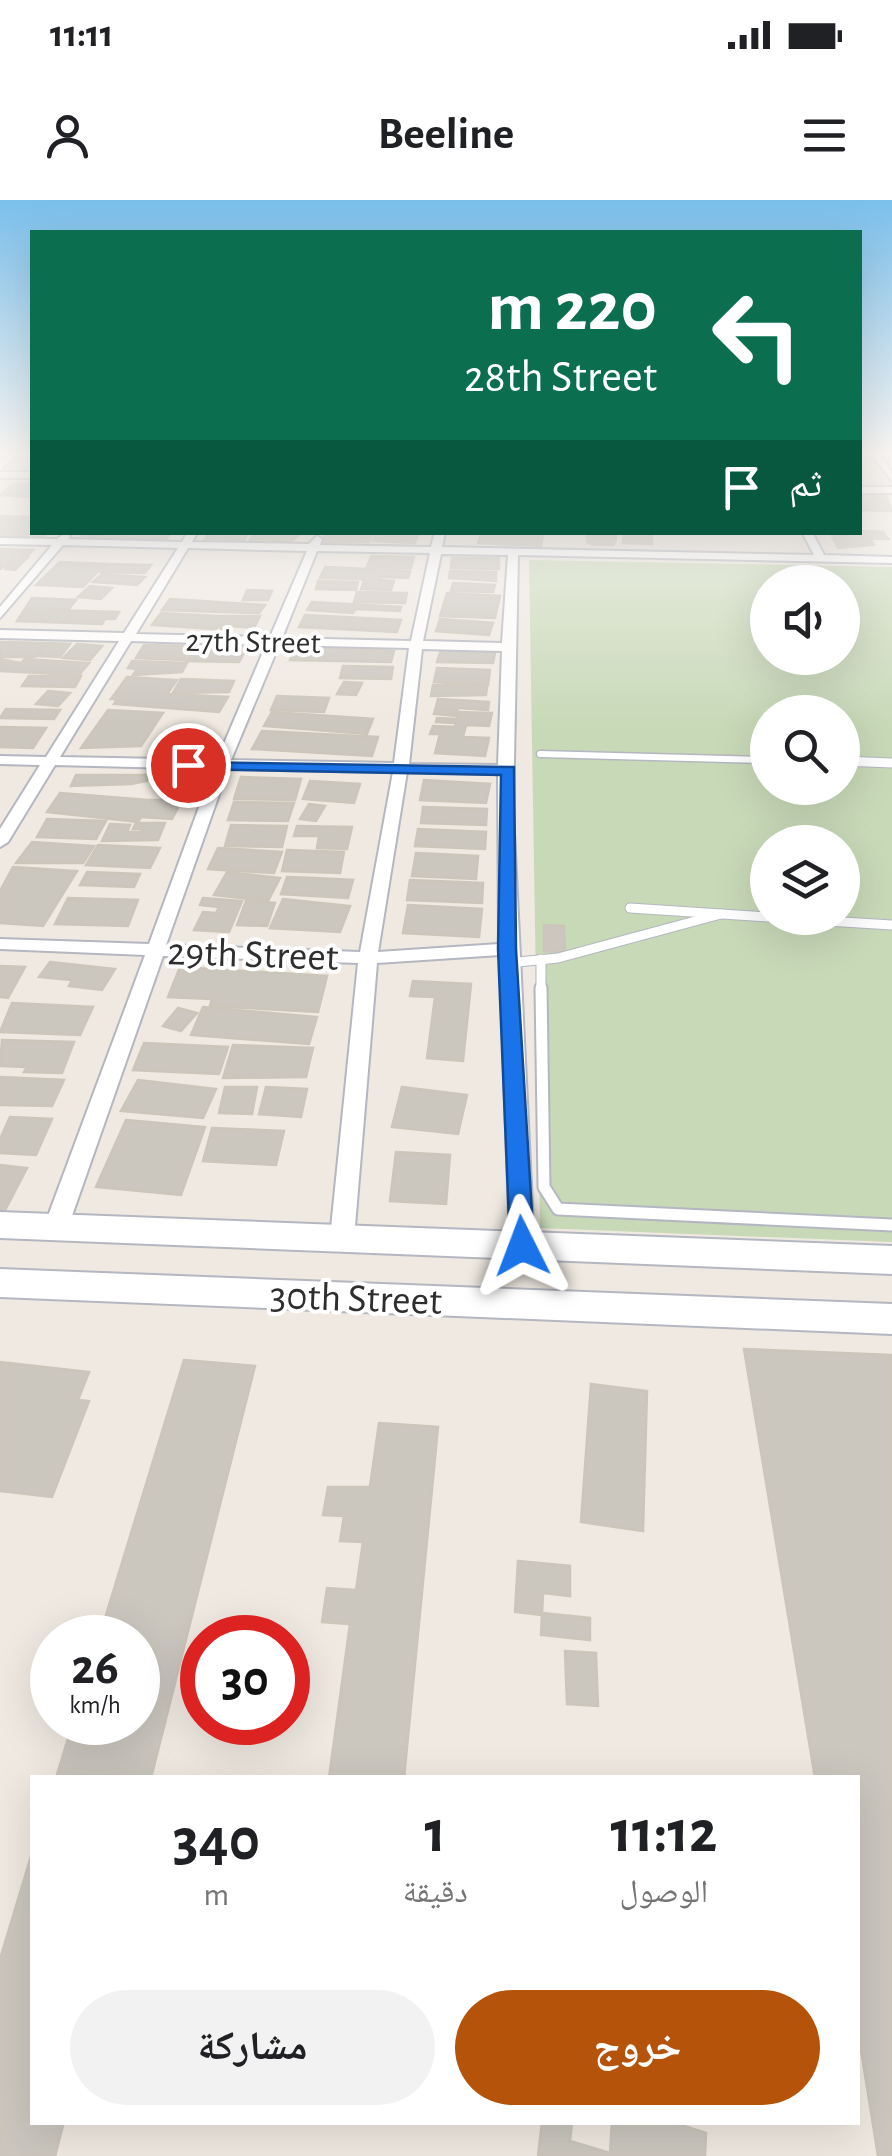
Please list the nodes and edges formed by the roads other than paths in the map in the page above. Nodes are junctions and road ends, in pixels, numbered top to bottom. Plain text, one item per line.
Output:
1 (61, 541) edge
2 (113, 541) edge
3 (187, 541) edge
4 (289, 541) edge
5 (316, 541) edge
6 (395, 541) edge
7 (811, 541) edge
8 (439, 542) edge
9 (184, 546) junction
10 (513, 553) junction
11 (821, 559) junction
12 (892, 560) edge
13 (0, 614) edge
14 (0, 634) edge
15 (127, 637) junction
16 (274, 642) junction
17 (416, 644) junction
18 (506, 647) junction
19 (540, 754) dead end
20 (0, 760) edge
21 (750, 760) edge
22 (50, 762) junction
23 (860, 762) edge
24 (892, 763) edge
25 (222, 766) junction
26 (401, 767) junction
27 (508, 770) junction
28 (0, 842) edge
29 (630, 908) dead end
30 (721, 914) junction
31 (750, 916) edge
32 (860, 923) edge
33 (892, 925) edge
34 (0, 944) edge
35 (156, 948) junction
36 (507, 956) junction
37 (368, 958) junction
38 (541, 960) junction
39 (0, 1225) edge
40 (892, 1225) edge
41 (56, 1227) junction
42 (342, 1238) junction
43 (522, 1246) junction
44 (892, 1260) edge
45 (0, 1283) edge
46 (892, 1319) edge

1 - 13 street
2 - 9 street
3 - 9 street
4 - 9 street
5 - 16 street
6 - 8 street
7 - 11 street
8 - 10 street
8 - 17 street
9 - 15 street
10 - 11 street
10 - 18 street
11 - 12 street
14 - 15 street, 27th Street
15 - 16 street, 27th Street
15 - 22 street
16 - 17 street, 27th Street
16 - 25 street
17 - 18 street, 27th Street
17 - 26 street
18 - 27 street
19 - 21 lane
20 - 22 street
22 - 25 street
22 - 28 street
23 - 24 lane
25 - 26 street
25 - 35 street
26 - 27 street
26 - 37 street
27 - 36 street
29 - 30 lane
30 - 31 lane
30 - 38 lane
32 - 33 lane
34 - 35 street, 29th Street
35 - 37 street, 29th Street
35 - 41 street
36 - 37 street, 29th Street
36 - 38 lane
36 - 43 street
37 - 42 street
38 - 40 lane
39 - 41 street, 30th Street
41 - 42 street, 30th Street
42 - 43 street, 30th Street
43 - 44 street, 30th Street
45 - 46 street, 30th Street

